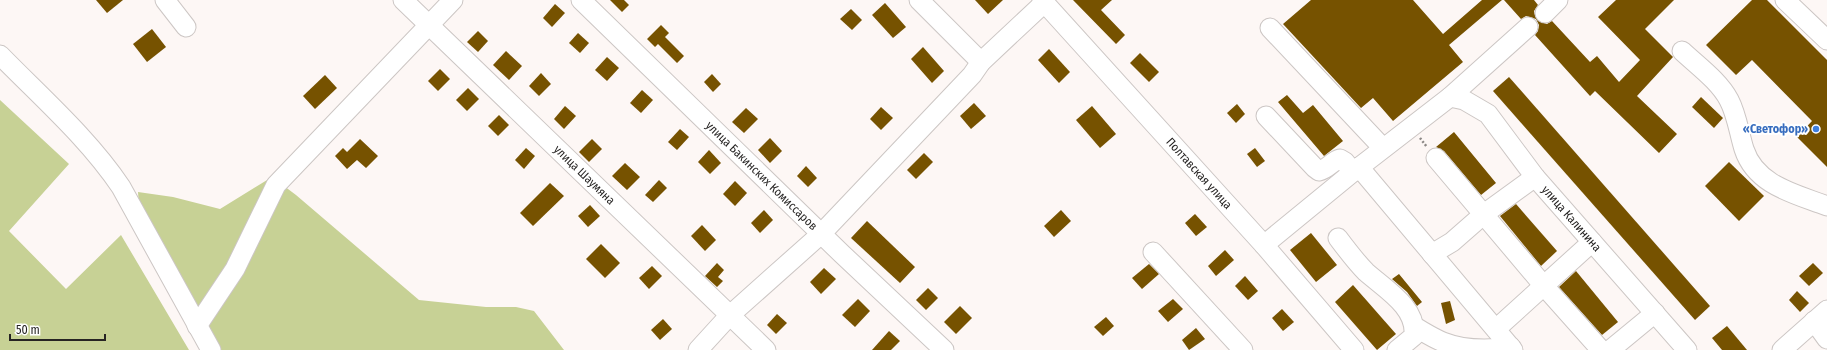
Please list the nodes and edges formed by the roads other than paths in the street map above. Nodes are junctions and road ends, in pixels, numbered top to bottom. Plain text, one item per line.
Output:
1 (165, 0) edge
2 (403, 0) edge
3 (453, 0) edge
4 (581, 0) edge
5 (919, 0) edge
6 (1785, 0) edge
7 (1043, 1) edge
8 (430, 25) junction
9 (186, 27) dead end
10 (1528, 27) dead end
11 (1270, 28) dead end
12 (1827, 40) edge
13 (1682, 51) dead end
14 (0, 55) edge
15 (981, 62) junction
16 (1450, 97) junction
17 (1266, 116) dead end
18 (1383, 148) junction
19 (1436, 158) road end
20 (1356, 169) junction
21 (1535, 177) junction
22 (1827, 206) edge
23 (1484, 214) junction
24 (821, 234) junction
25 (1338, 238) dead end
26 (1592, 242) junction
27 (1264, 245) junction
28 (1153, 252) dead end
29 (1432, 254) junction
30 (1544, 286) junction
31 (1655, 313) junction
32 (729, 316) junction
33 (1820, 316) edge
34 (197, 326) junction
35 (1415, 327) junction
36 (1496, 329) junction
37 (1827, 339) edge
38 (1512, 349) edge
39 (211, 350) edge
40 (698, 350) edge
41 (766, 350) edge
42 (944, 350) edge
43 (1243, 350) edge
44 (1354, 350) edge
45 (1397, 350) edge
46 (1600, 350) edge
47 (1610, 350) edge
48 (1687, 350) edge
49 (1782, 350) edge

1 - 9 street
2 - 8 street, улица Шаумяна
3 - 8 street
4 - 24 street, улица Бакинских Комиссаров
5 - 15 street
6 - 12 street
7 - 15 street
7 - 27 street, Полтавская улица
8 - 32 street, улица Шаумяна
8 - 34 street
10 - 16 street
11 - 18 street
13 - 22 street
14 - 34 street
15 - 24 street
16 - 18 street
16 - 21 street, улица Калинина
17 - 20 street
18 - 20 street
19 - 23 street
20 - 27 street
20 - 29 street
21 - 23 street
21 - 26 street, улица Калинина
23 - 29 street
23 - 30 street
24 - 32 street
24 - 42 street, улица Бакинских Комиссаров
25 - 35 street
26 - 30 street
26 - 31 street, улица Калинина
27 - 44 street, Полтавская улица
28 - 43 street
29 - 36 street
30 - 36 street
30 - 46 street
31 - 47 street
31 - 48 street, улица Калинина
32 - 40 street
32 - 41 street, улица Шаумяна
33 - 37 street
33 - 49 street
34 - 39 street
35 - 38 street
35 - 45 street
36 - 38 street

